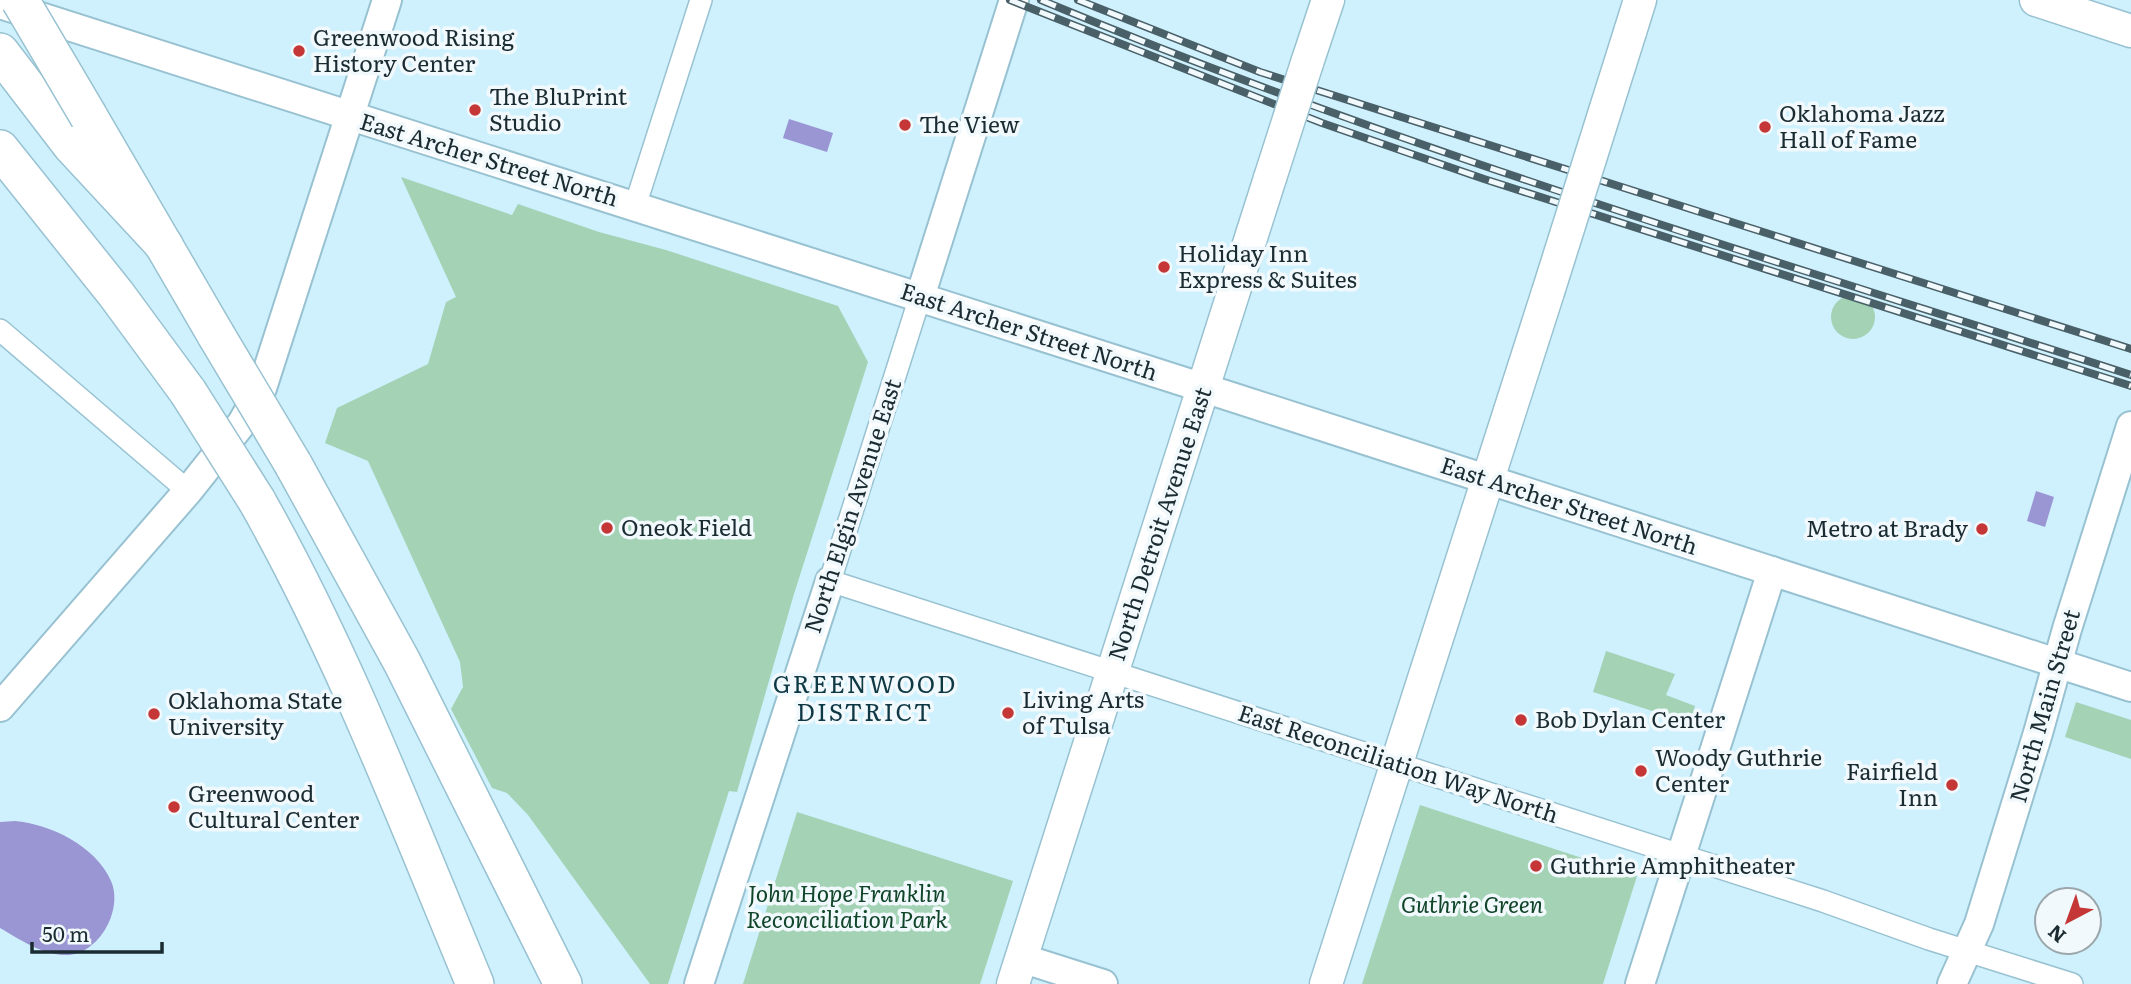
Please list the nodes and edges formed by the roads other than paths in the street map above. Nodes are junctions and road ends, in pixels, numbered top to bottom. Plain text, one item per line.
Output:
1 (20, 0) edge
2 (387, 0) edge
3 (701, 0) edge
4 (1014, 0) edge
5 (1328, 0) edge
6 (1640, 0) edge
7 (2036, 0) edge
8 (0, 4) edge
9 (2131, 31) edge
10 (0, 52) edge
11 (350, 116) junction
12 (0, 149) edge
13 (635, 206) junction
14 (164, 245) junction
15 (920, 297) junction
16 (0, 330) edge
17 (1203, 388) junction
18 (2131, 426) edge
19 (1487, 480) junction
20 (188, 491) junction
21 (1772, 571) junction
22 (830, 581) junction
23 (2058, 663) junction
24 (1113, 671) junction
25 (2131, 687) edge
26 (0, 707) edge
27 (1397, 764) junction
28 (485, 827) junction
29 (1680, 855) junction
30 (1966, 951) junction
31 (1017, 971) edge
32 (475, 984) edge
33 (563, 984) edge
34 (574, 984) edge
35 (699, 984) edge
36 (1103, 984) edge
37 (1326, 984) edge
38 (1640, 984) edge
39 (1952, 984) edge
40 (2072, 984) edge

1 - 14 highway, bridge
2 - 11 street
3 - 13 street
4 - 15 street, North Elgin Avenue East
5 - 17 main road, North Detroit Avenue East, bridge
6 - 19 main road, bridge
7 - 9 main road
8 - 11 street, East Archer Street North
10 - 14 highway
11 - 13 street, East Archer Street North
11 - 20 street
12 - 32 highway, bridge
13 - 15 street, East Archer Street North
14 - 28 highway, bridge
15 - 17 street, East Archer Street North
15 - 22 street, North Elgin Avenue East
16 - 20 street
17 - 19 street, East Archer Street North
17 - 24 main road, North Detroit Avenue East
18 - 23 street, North Main Street
19 - 21 street, East Archer Street North
19 - 27 main road
20 - 26 street
21 - 23 street, East Archer Street North
21 - 29 street
22 - 24 street, East Reconciliation Way North
22 - 35 street, North Elgin Avenue East
23 - 25 street, East Archer Street North
23 - 30 street, North Main Street
24 - 27 street, East Reconciliation Way North
24 - 31 main road, North Detroit Avenue East
27 - 29 street, East Reconciliation Way North
27 - 37 main road
28 - 33 highway
28 - 34 highway
29 - 30 street, East Reconciliation Way North
29 - 38 street
30 - 39 street, North Main Street
30 - 40 street, East Reconciliation Way North
31 - 36 street

